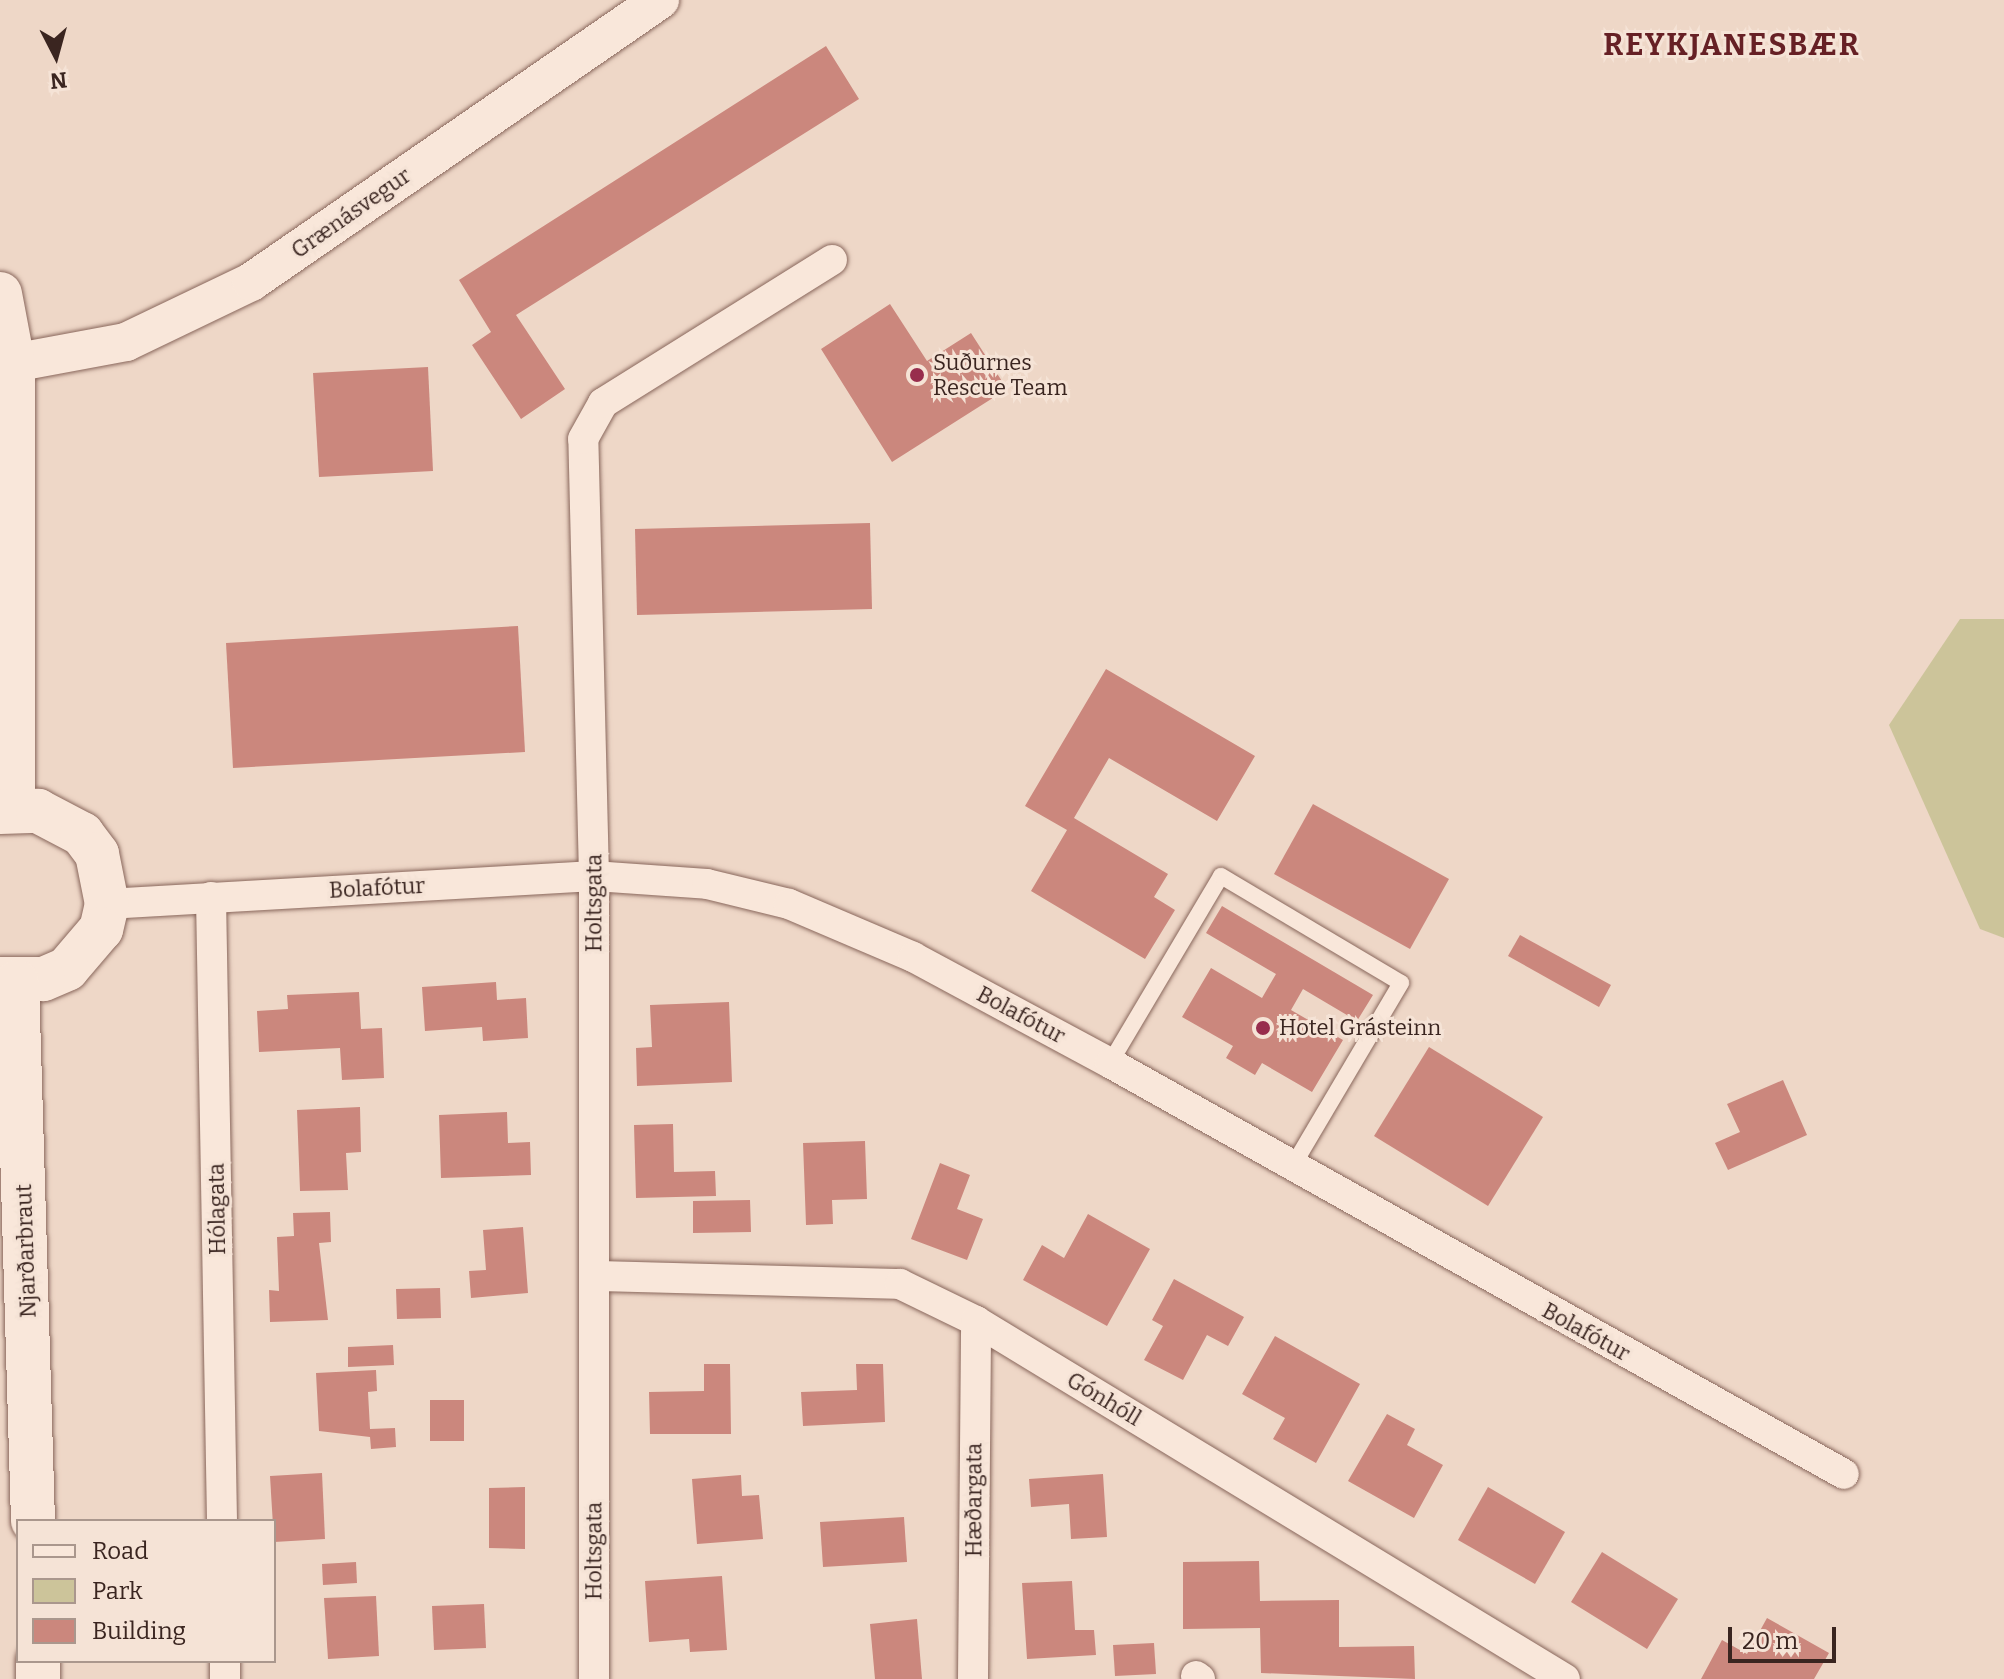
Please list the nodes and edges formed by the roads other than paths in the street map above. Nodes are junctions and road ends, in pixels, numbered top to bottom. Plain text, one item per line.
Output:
1 (660, 0) edge
2 (832, 260) dead end
3 (0, 294) edge
4 (13, 363) junction
5 (6, 811) edge
6 (594, 876) junction
7 (211, 897) junction
8 (107, 904) junction
9 (9, 980) edge
10 (1110, 1063) junction
11 (1291, 1169) junction
12 (595, 1276) junction
13 (976, 1321) junction
14 (1844, 1474) dead end
15 (33, 1519) edge
16 (222, 1519) edge
17 (594, 1679) edge
18 (973, 1679) edge
19 (1565, 1679) edge

1 - 4 street, Grænásvegur
2 - 6 street, Holtsgata
3 - 4 main road
4 - 5 main road
5 - 8 main road
6 - 7 street, Bolafótur
6 - 10 street, Bolafótur
6 - 12 street, Holtsgata
7 - 8 street, Bolafótur
7 - 16 street, Hólagata
8 - 9 main road
9 - 15 main road, Njarðarbraut
10 - 11 street, Bolafótur
10 - 11 lane
11 - 14 street, Bolafótur
12 - 13 street, Gónhóll
12 - 17 street, Holtsgata
13 - 18 street, Hæðargata
13 - 19 street, Gónhóll

